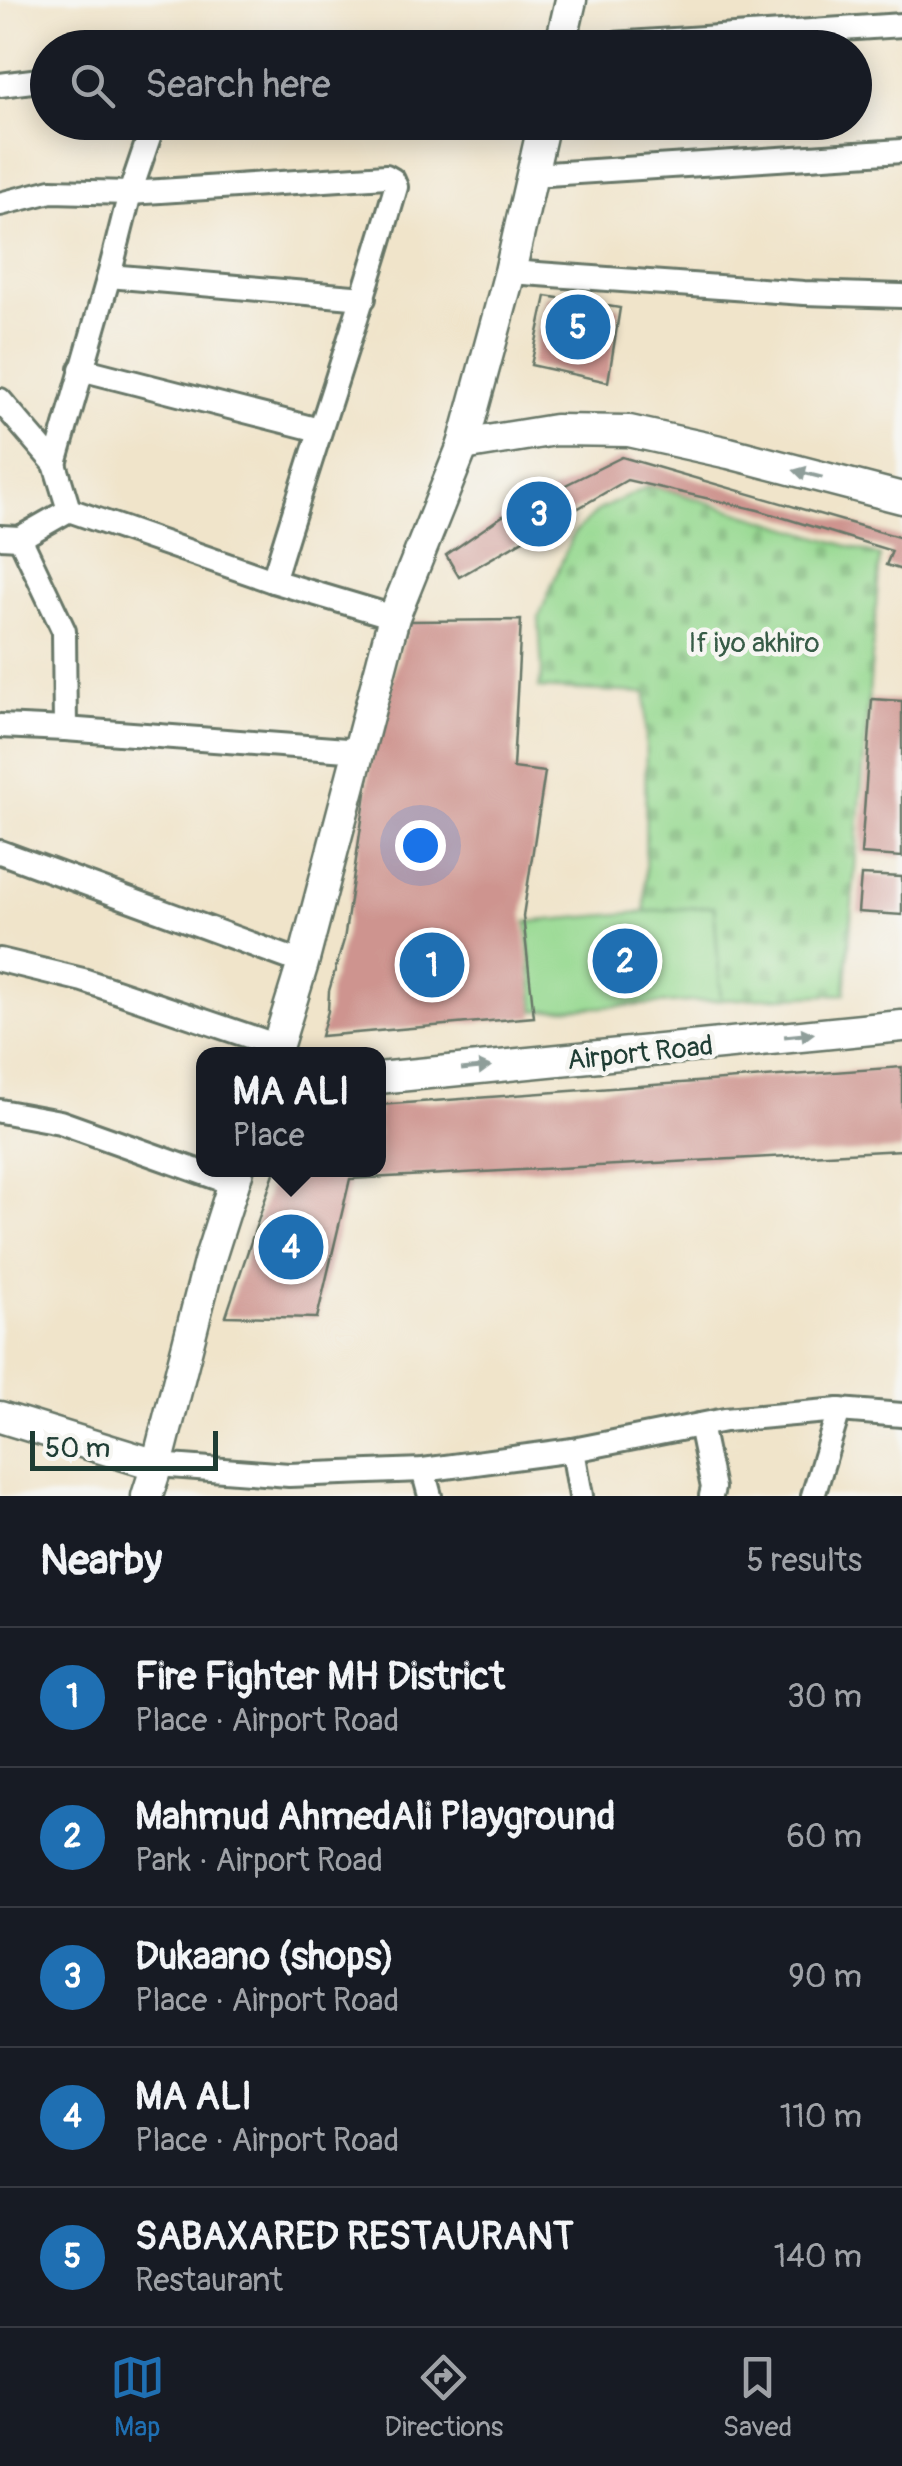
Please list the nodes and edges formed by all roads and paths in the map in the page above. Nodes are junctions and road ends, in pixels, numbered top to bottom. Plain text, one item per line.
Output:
1 (571, 0) edge
2 (902, 24) edge
3 (564, 30) edge
4 (813, 30) edge
5 (30, 82) edge
6 (0, 84) edge
7 (148, 140) edge
8 (540, 140) edge
9 (902, 151) edge
10 (532, 176) junction
11 (130, 193) junction
12 (0, 204) edge
13 (510, 272) junction
14 (109, 276) junction
15 (902, 296) edge
16 (364, 298) junction
17 (82, 369) junction
18 (0, 400) edge
19 (318, 430) junction
20 (463, 445) junction
21 (55, 464) junction
22 (902, 498) edge
23 (69, 510) junction
24 (10, 537) edge
25 (273, 581) junction
26 (394, 617) junction
27 (0, 726) edge
28 (65, 728) junction
29 (360, 751) junction
30 (0, 852) edge
31 (0, 960) edge
32 (303, 963) junction
33 (902, 1026) edge
34 (269, 1047) edge
35 (278, 1047) edge
36 (386, 1077) edge
37 (0, 1111) edge
38 (196, 1164) edge
39 (236, 1177) edge
40 (839, 1410) junction
41 (902, 1415) edge
42 (0, 1416) edge
43 (700, 1425) junction
44 (574, 1450) junction
45 (157, 1465) junction
46 (423, 1470) junction
47 (287, 1486) edge
48 (717, 1494) edge
49 (147, 1496) edge
50 (430, 1496) edge
51 (581, 1496) edge
52 (814, 1496) edge

1 - 3 main road
2 - 4 street
5 - 6 street
7 - 11 street
8 - 10 main road
9 - 10 street
10 - 13 main road
11 - 12 street
11 - 14 street
11 - 16 street
13 - 15 street
13 - 20 main road
14 - 16 street
14 - 17 street
16 - 19 street
17 - 19 street
17 - 21 street
18 - 21 street
19 - 25 street
22 -> 20 main road
20 - 26 main road
21 - 23 street
23 - 24 street
23 - 25 street
24 - 28 street
25 - 26 street
26 - 29 main road
27 - 28 street
28 - 29 street
29 - 32 main road
30 - 32 street
31 - 34 street
32 - 35 main road
36 -> 33 main road, Airport Road
37 - 38 street
39 - 45 main road
40 - 41 street
40 - 43 street
40 - 52 street
42 - 45 main road
43 - 44 street
43 - 48 street
44 - 46 street
44 - 51 street
45 - 47 street
45 - 49 main road
46 - 47 street
46 - 50 street

